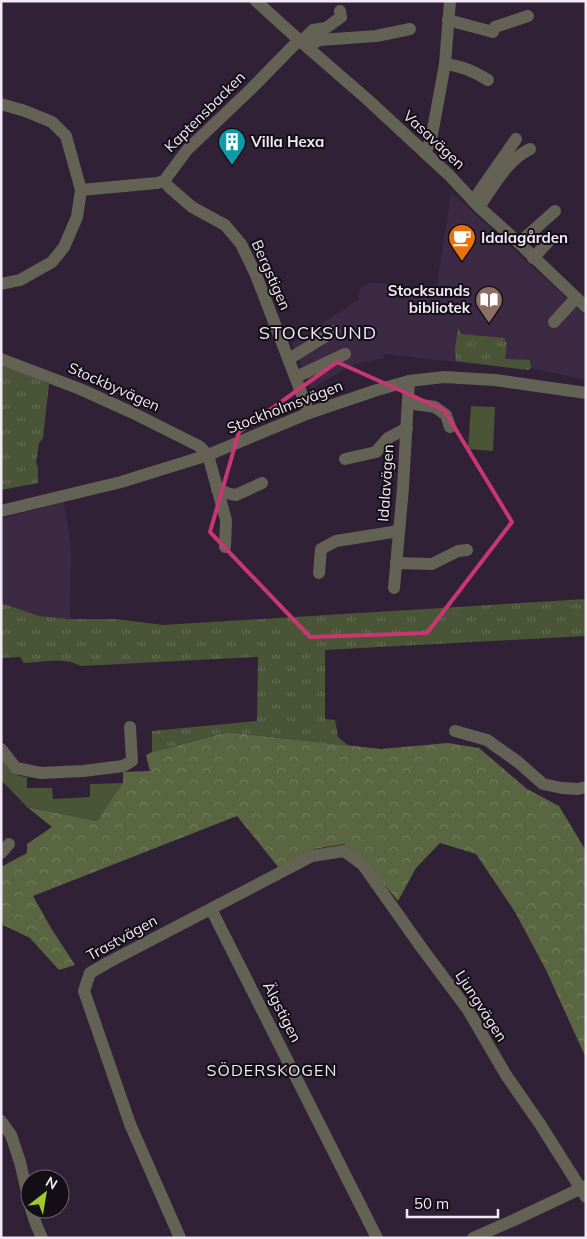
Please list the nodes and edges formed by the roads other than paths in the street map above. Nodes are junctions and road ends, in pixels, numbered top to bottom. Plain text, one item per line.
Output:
1 (256, 1) edge
2 (450, 1) edge
3 (340, 11) dead end
4 (528, 16) dead end
5 (448, 20) junction
6 (410, 29) dead end
7 (303, 43) junction
8 (445, 64) junction
9 (488, 80) dead end
10 (1, 104) edge
11 (516, 139) dead end
12 (530, 149) dead end
13 (425, 153) junction
14 (164, 180) junction
15 (81, 190) junction
16 (476, 204) junction
17 (555, 211) dead end
18 (549, 241) dead end
19 (519, 242) junction
20 (533, 258) junction
21 (1, 284) edge
22 (576, 298) junction
23 (586, 307) edge
24 (554, 322) dead end
25 (334, 331) dead end
26 (345, 354) dead end
27 (288, 357) junction
28 (1, 359) edge
29 (296, 377) junction
30 (409, 381) junction
31 (586, 394) edge
32 (408, 404) junction
33 (309, 413) junction
34 (450, 427) dead end
35 (406, 428) junction
36 (208, 455) junction
37 (345, 459) dead end
38 (262, 483) dead end
39 (217, 489) junction
40 (1, 511) edge
41 (399, 531) junction
42 (225, 548) dead end
43 (467, 550) dead end
44 (396, 562) junction
45 (319, 573) dead end
46 (394, 588) dead end
47 (130, 727) dead end
48 (455, 730) dead end
49 (1, 749) edge
50 (586, 787) edge
51 (344, 851) joint
52 (211, 908) junction
53 (1, 1121) edge
54 (22, 1169) edge
55 (584, 1190) edge
56 (34, 1219) edge
57 (42, 1238) edge
58 (180, 1238) edge
59 (377, 1238) edge
60 (473, 1238) edge

1 - 7 street, Vasavägen
2 - 5 street
3 - 7 street
4 - 5 street
5 - 8 street
6 - 7 street
7 - 13 street, Vasavägen
7 - 14 street, Kaptensbacken
8 - 9 street
8 - 13 street
10 - 15 street
11 - 16 street
12 - 16 street
13 - 16 street, Vasavägen
14 - 15 street
14 - 27 street, Bergstigen
15 - 21 street
16 - 19 street, Vasavägen
17 - 19 street
18 - 20 street
19 - 20 street, Vasavägen
20 - 22 street, Vasavägen
22 - 23 street, Vasavägen
22 - 24 street
25 - 27 street
26 - 29 street
27 - 29 street, Bergstigen
28 - 36 street, Stockbyvägen
29 - 33 street, Bergstigen
30 - 31 street, Stockholmsvägen
30 - 32 street, Idalavägen
30 - 33 street, Stockholmsvägen
32 - 34 street
32 - 35 street, Idalavägen
33 - 36 street, Stockholmsvägen
35 - 37 street
35 - 41 street, Idalavägen
36 - 39 street
36 - 40 street, Stockholmsvägen
38 - 39 street
39 - 42 street
41 - 44 street, Idalavägen
41 - 45 street
43 - 44 street
44 - 46 street, Idalavägen
47 - 49 street
48 - 50 street
51 - 52 street, Trastvägen
51 - 55 street, Ljungvägen
52 - 58 street, Trastvägen
52 - 59 street, Älgstigen
53 - 54 street
55 - 60 street
56 - 57 street

